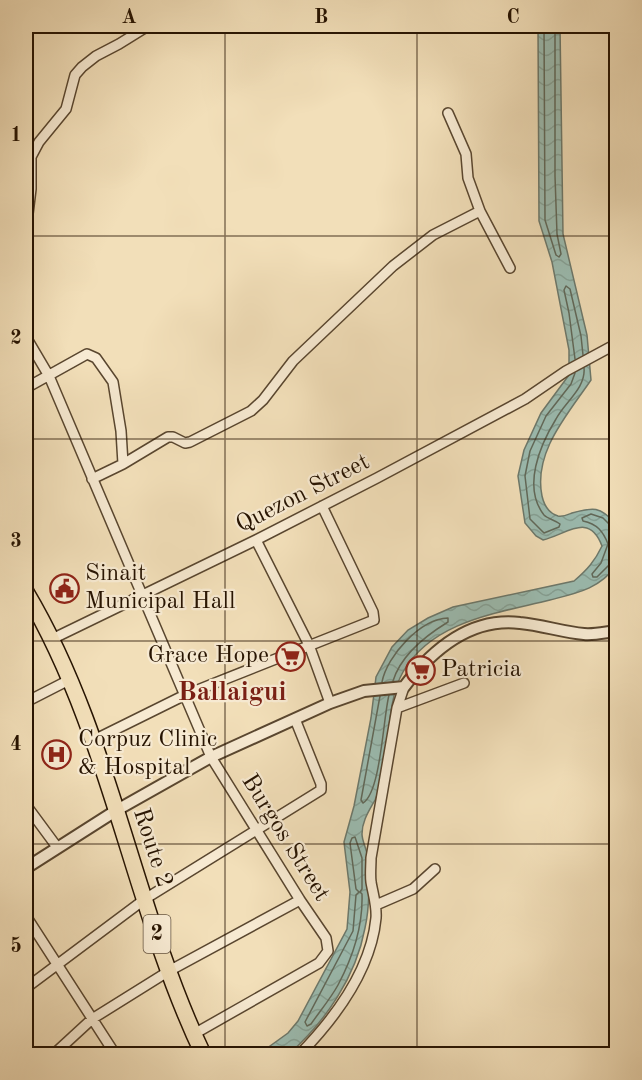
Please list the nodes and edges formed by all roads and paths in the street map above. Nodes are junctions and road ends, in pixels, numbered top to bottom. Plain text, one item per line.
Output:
1 (148, 26) edge
2 (448, 113) dead end
3 (480, 211) junction
4 (26, 230) edge
5 (510, 268) dead end
6 (26, 337) edge
7 (616, 344) edge
8 (49, 376) junction
9 (26, 387) edge
10 (123, 464) junction
11 (92, 479) junction
12 (322, 506) junction
13 (256, 540) junction
14 (26, 592) edge
15 (143, 595) junction
16 (616, 631) edge
17 (50, 640) junction
18 (309, 645) junction
19 (69, 680) junction
20 (464, 683) dead end
21 (404, 687) junction
22 (186, 696) junction
23 (26, 702) edge
24 (330, 703) junction
25 (397, 708) junction
26 (295, 718) junction
27 (94, 740) junction
28 (211, 757) junction
29 (26, 805) edge
30 (117, 810) junction
31 (256, 829) junction
32 (57, 847) junction
33 (26, 868) edge
34 (435, 869) dead end
35 (145, 899) junction
36 (300, 900) junction
37 (376, 905) junction
38 (26, 916) edge
39 (57, 966) junction
40 (169, 971) junction
41 (26, 988) edge
42 (92, 1019) junction
43 (194, 1034) junction
44 (54, 1054) edge
45 (115, 1054) edge
46 (203, 1054) edge
47 (300, 1054) edge

1 - 4 street
2 - 3 street
3 - 5 street
3 - 10 street
6 - 8 street, Burgos Street
7 - 12 street, Quezon Street
8 - 9 street
8 - 10 street
8 - 11 street, Burgos Street
10 - 11 street
11 - 15 street, Burgos Street
12 - 13 street, Quezon Street
12 - 18 street
13 - 15 street, Quezon Street
13 - 18 street
14 - 17 highway, Route 2 / 2
15 - 17 street, Quezon Street
15 - 22 street, Burgos Street
16 - 21 street
17 - 19 highway, Route 2 / 2
18 - 22 street
18 - 24 street
19 - 23 street
19 - 27 highway, Route 2 / 2
20 - 25 street
21 - 24 street
21 - 25 street
22 - 27 street
22 - 28 street, Burgos Street
24 - 26 street
25 - 37 street
26 - 28 street
26 - 31 street
27 - 30 highway, Route 2 / 2
28 - 30 street
28 - 31 street, Burgos Street
29 - 32 street
30 - 32 street
30 - 35 highway, Route 2 / 2
31 - 35 street
31 - 36 street, Burgos Street
32 - 33 street
34 - 37 street
35 - 39 street
35 - 40 highway, Route 2 / 2
36 - 40 street
36 - 43 street, Burgos Street
37 - 47 street
38 - 39 street
39 - 41 street
39 - 42 street
40 - 42 street
40 - 43 highway, Route 2 / 2
42 - 44 street
42 - 45 street
43 - 46 highway, Route 2 / 2

